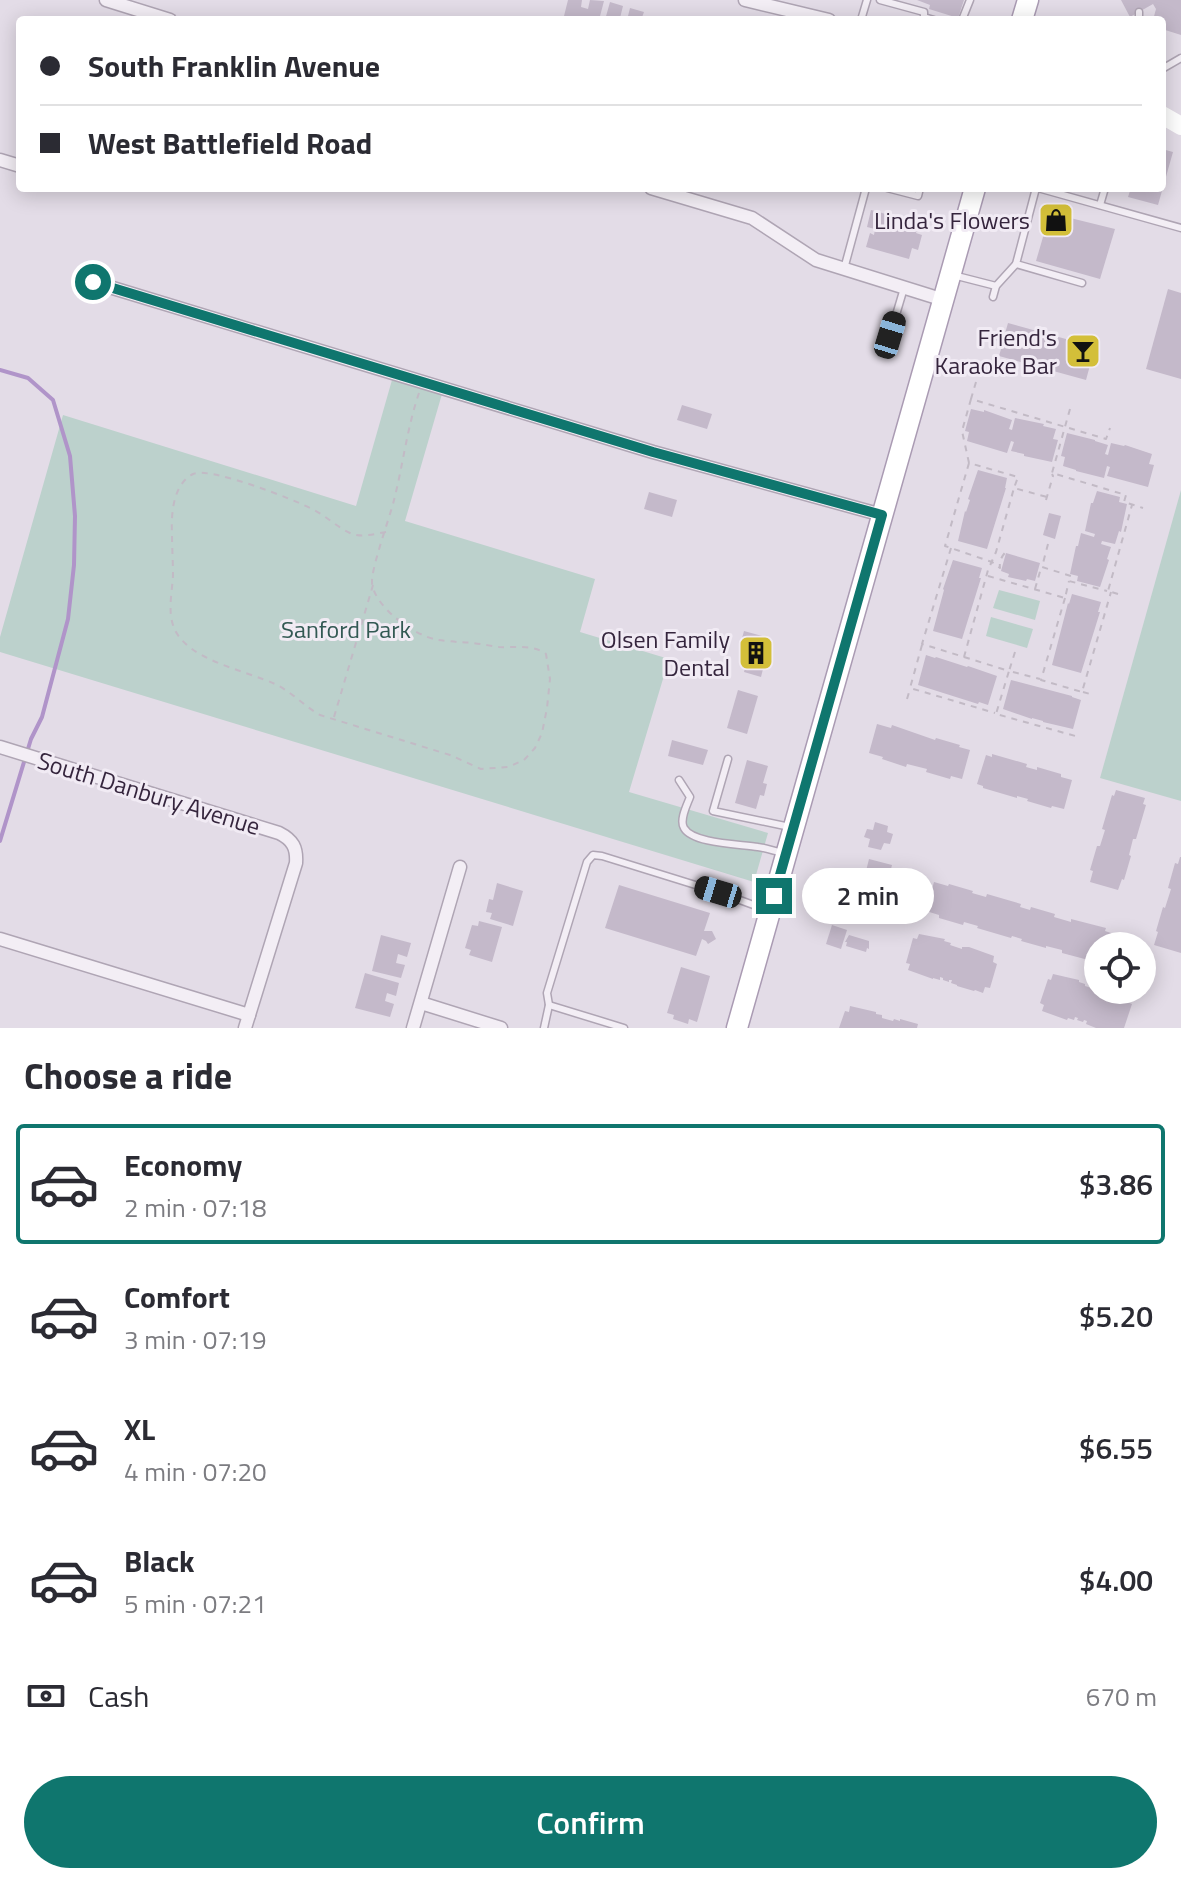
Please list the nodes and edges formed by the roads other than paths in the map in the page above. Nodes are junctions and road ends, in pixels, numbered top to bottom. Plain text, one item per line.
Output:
1 (106, 0) edge
2 (745, 0) edge
3 (880, 0) edge
4 (901, 3) edge
5 (157, 16) edge
6 (812, 16) edge
7 (924, 16) edge
8 (664, 192) edge
9 (865, 192) edge
10 (902, 192) edge
11 (919, 192) edge
12 (974, 192) edge
13 (1036, 192) edge
14 (1062, 192) edge
15 (1104, 192) edge
16 (1100, 205) junction
17 (1181, 228) edge
18 (1016, 264) junction
19 (844, 269) junction
20 (951, 275) junction
21 (93, 282) dead end
22 (1082, 283) dead end
23 (996, 286) junction
24 (904, 288) junction
25 (993, 297) dead end
26 (944, 300) junction
27 (890, 335) dead end
28 (882, 515) junction
29 (0, 747) edge
30 (728, 759) dead end
31 (679, 780) dead end
32 (794, 827) junction
33 (786, 854) junction
34 (460, 867) dead end
35 (770, 911) junction
36 (0, 939) edge
37 (421, 1003) junction
38 (549, 1005) junction
39 (247, 1022) edge
40 (413, 1028) edge
41 (501, 1028) edge
42 (544, 1028) edge
43 (622, 1028) edge
44 (737, 1028) edge

1 - 5 street
2 - 6 street
3 - 4 lane
4 - 7 lane
8 - 19 street
9 - 19 lane
10 - 11 lane
12 - 20 main road
13 - 18 lane
14 - 16 lane
15 - 16 lane
16 - 17 lane
18 - 22 lane
18 - 23 lane
19 - 24 street
20 - 23 lane
20 - 26 main road
21 - 28 street
23 - 25 lane
24 - 26 street
24 - 27 lane
26 - 28 main road
28 - 32 main road
29 - 39 street, South Danbury Avenue
30 - 32 lane
31 - 33 lane
32 - 33 main road
33 - 35 main road
34 - 37 street
35 - 38 lane
35 - 44 main road
36 - 39 street
37 - 40 street
37 - 41 street
38 - 42 lane
38 - 43 lane

